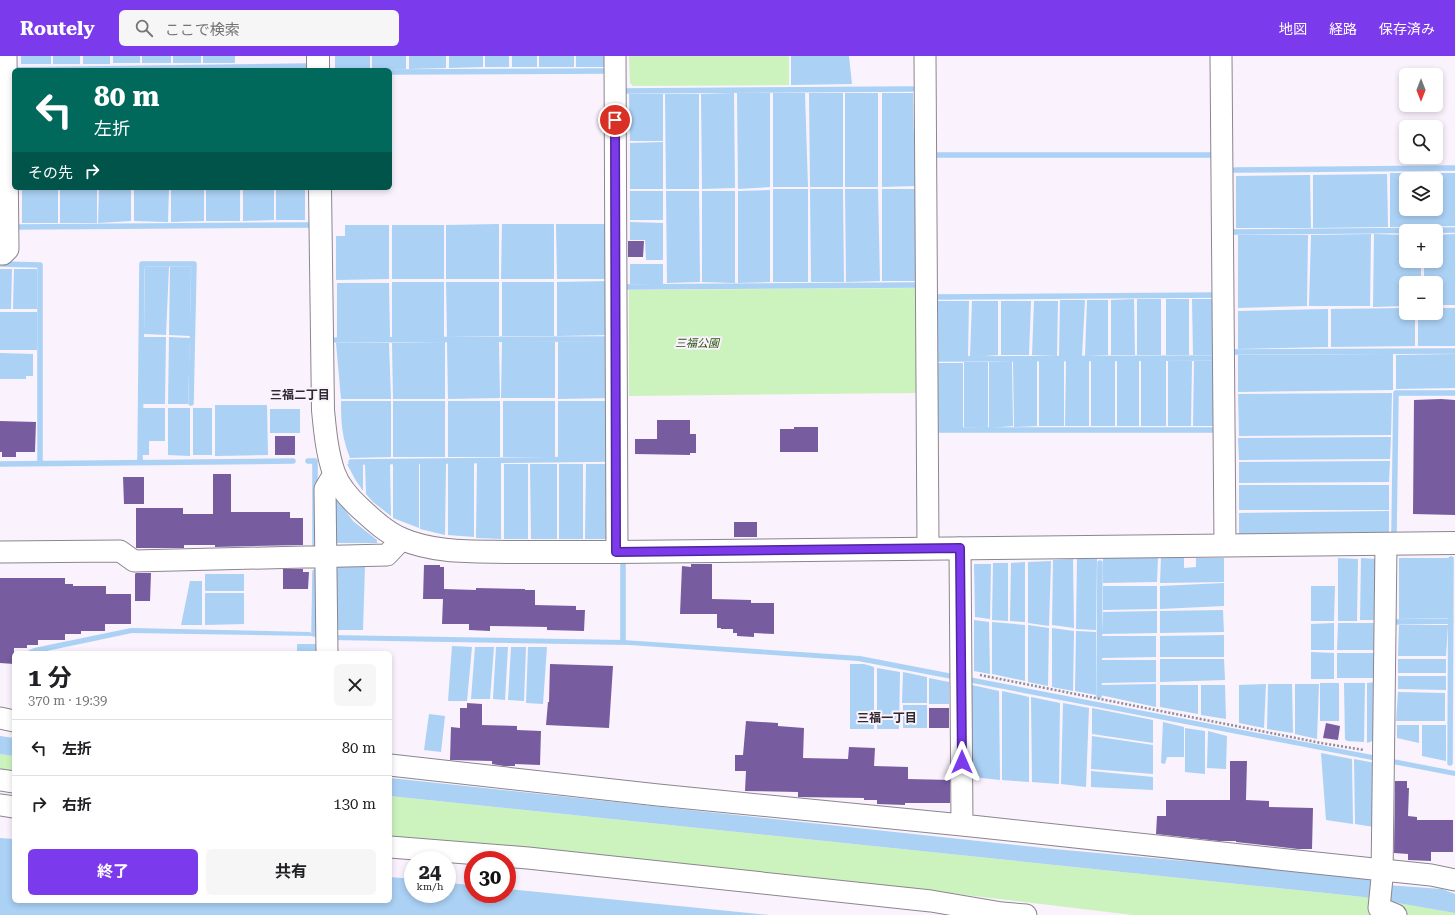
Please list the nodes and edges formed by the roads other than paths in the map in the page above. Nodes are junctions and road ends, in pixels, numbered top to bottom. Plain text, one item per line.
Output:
1 (6, 56) edge
2 (318, 56) edge
3 (615, 56) edge
4 (925, 56) edge
5 (1221, 56) edge
6 (318, 68) edge
7 (320, 190) edge
8 (0, 254) edge
9 (334, 474) junction
10 (402, 539) junction
11 (1455, 543) edge
12 (1386, 544) junction
13 (1225, 545) junction
14 (928, 548) junction
15 (960, 548) junction
16 (0, 552) edge
17 (616, 552) junction
18 (325, 556) junction
19 (327, 651) edge
20 (0, 718) edge
21 (12, 721) edge
22 (392, 765) edge
23 (0, 780) edge
24 (12, 782) edge
25 (0, 805) edge
26 (12, 807) edge
27 (962, 825) junction
28 (392, 847) edge
29 (1382, 874) junction
30 (1455, 880) edge
31 (1388, 911) edge
32 (1026, 915) edge

1 - 8 street
2 - 6 street
3 - 17 street
4 - 14 street
5 - 13 street
7 - 9 street
9 - 10 street
9 - 18 street
10 - 17 street
10 - 18 street
11 - 12 street
12 - 13 street
12 - 29 street
13 - 15 street
14 - 15 street
14 - 17 street
15 - 27 street
16 - 18 street
18 - 19 street
20 - 21 street
22 - 27 street
23 - 24 street
25 - 26 street
27 - 29 street
28 - 32 street
29 - 30 street
29 - 31 street

